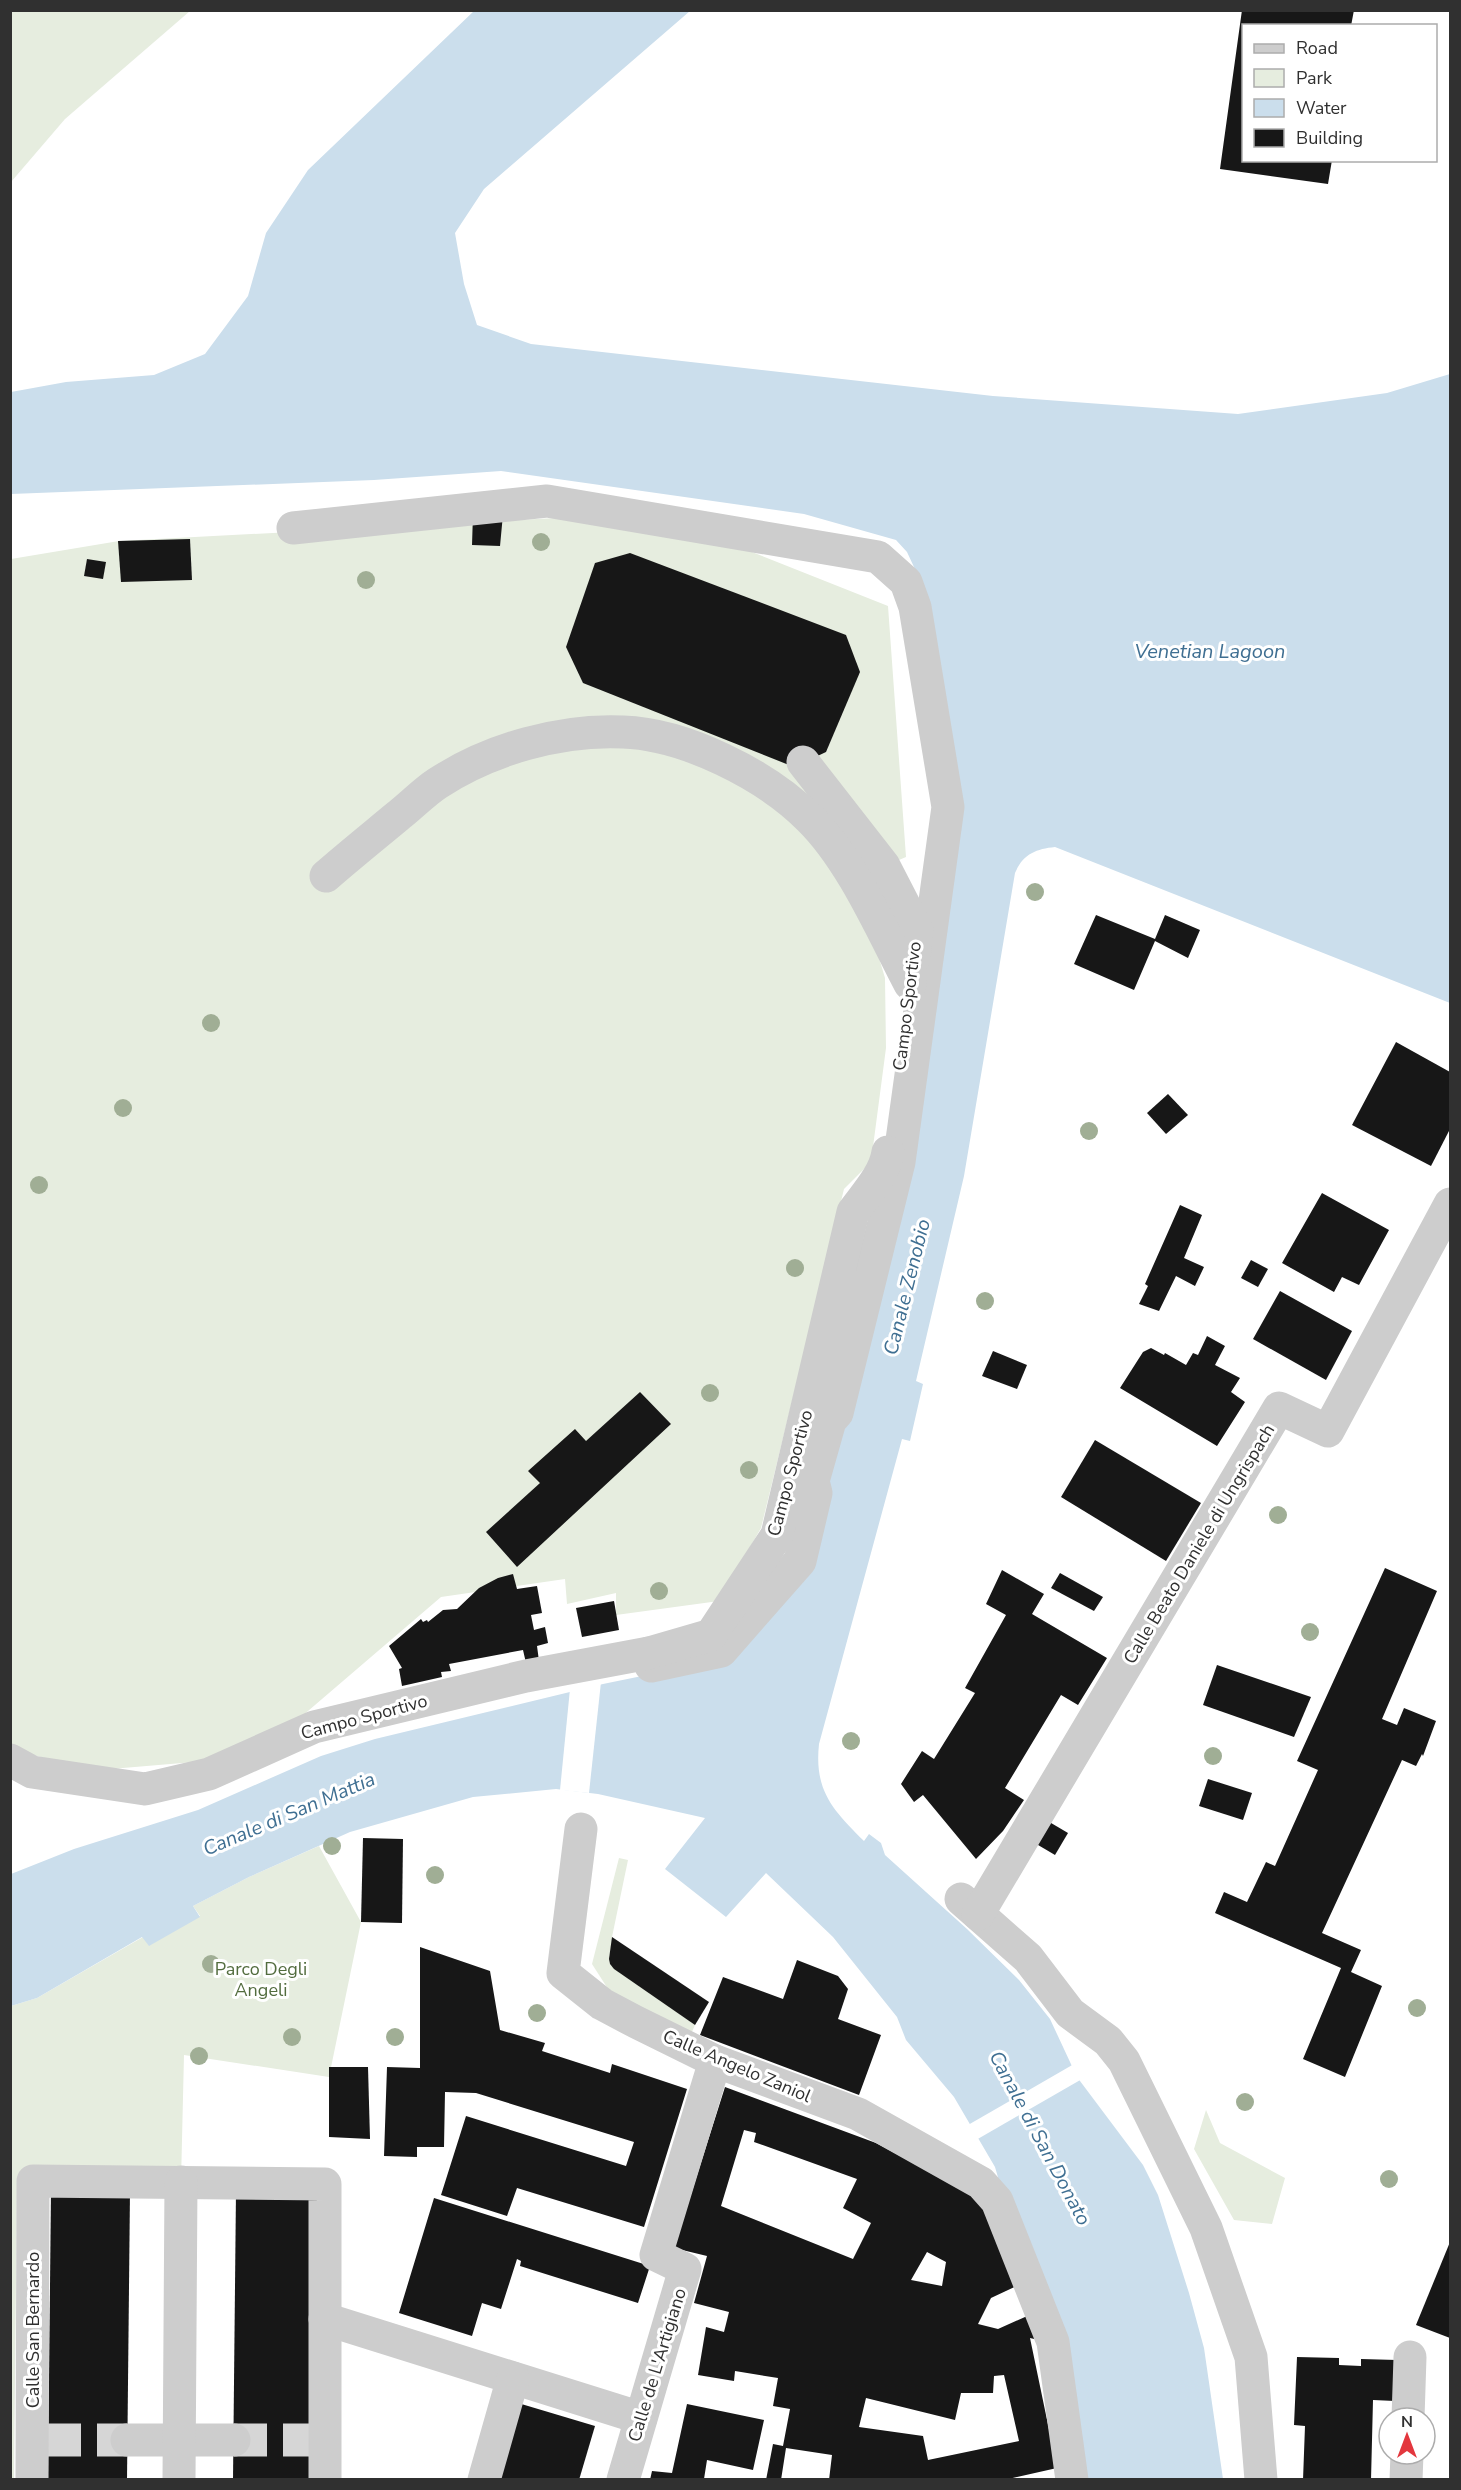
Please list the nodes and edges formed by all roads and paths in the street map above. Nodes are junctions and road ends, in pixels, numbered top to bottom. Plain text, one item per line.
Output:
1 (293, 528) dead end
2 (803, 762) dead end
3 (326, 876) dead end
4 (910, 984) junction
5 (1450, 1204) edge
6 (649, 1653) junction
7 (10, 1760) edge
8 (581, 1829) dead end
9 (715, 2061) junction
10 (181, 2182) junction
11 (325, 2319) junction
12 (1410, 2357) dead end
13 (513, 2378) junction
14 (1408, 2406) edge
15 (641, 2418) junction
16 (127, 2440) tunnel mouth
17 (179, 2440) junction
18 (234, 2440) tunnel mouth
19 (32, 2480) edge
20 (178, 2480) edge
21 (325, 2480) edge
22 (484, 2480) edge
23 (623, 2480) edge
24 (1072, 2480) edge
25 (1261, 2480) edge

1 - 6 street
2 - 4 street, Campo Sportivo
3 - 4 street
4 - 6 street, Campo Sportivo
5 - 25 street, Calle Beato Daniele di Ungrispach
6 - 7 street, Campo Sportivo
8 - 9 street, Calle Angelo Zaniol
9 - 15 street, Calle de L'Artigiano
9 - 24 street, Calle Angelo Zaniol
10 - 11 street
10 - 17 street
10 - 19 street, Calle San Bernardo
11 - 13 street
11 - 21 street
12 - 14 street
13 - 15 street
13 - 22 street
15 - 23 street, Calle de L'Artigiano
16 - 17 street
17 - 18 street
17 - 20 street

